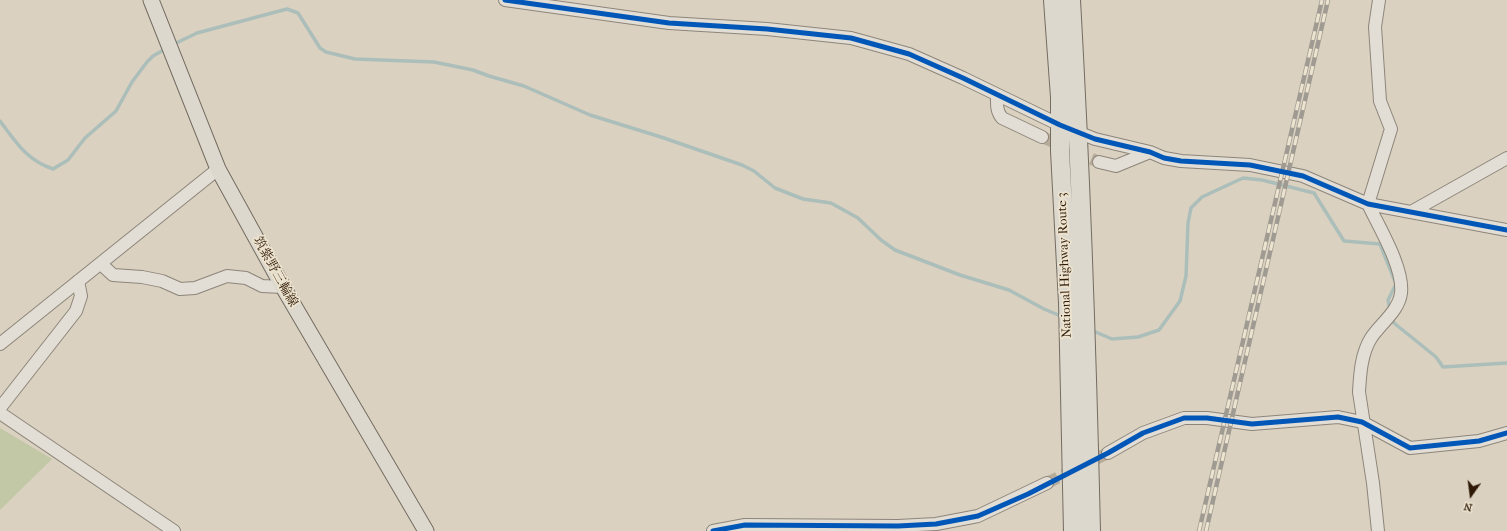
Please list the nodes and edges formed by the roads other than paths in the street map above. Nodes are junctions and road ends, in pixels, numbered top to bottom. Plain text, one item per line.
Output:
1 (151, 0) edge
2 (505, 0) edge
3 (1053, 0) edge
4 (1071, 0) edge
5 (1379, 0) edge
6 (525, 2) edge
7 (997, 95) junction
8 (1060, 125) junction
9 (1078, 132) junction
10 (1042, 137) tunnel mouth
11 (1150, 152) junction
12 (1507, 158) edge
13 (1100, 162) tunnel mouth
14 (218, 169) junction
15 (1368, 204) junction
16 (1411, 212) junction
17 (1507, 230) edge
18 (101, 264) junction
19 (78, 281) junction
20 (283, 287) junction
21 (0, 344) edge
22 (0, 408) edge
23 (0, 413) edge
24 (1362, 422) junction
25 (1507, 433) edge
26 (1108, 453) tunnel mouth
27 (1047, 483) tunnel mouth
28 (174, 531) edge
29 (426, 531) edge
30 (713, 531) edge
31 (1072, 531) edge
32 (1091, 531) edge
33 (1378, 531) edge

1 - 14 main road, 筑紫野三輪線
2 - 6 street
3 - 8 highway, National Highway Route 3
4 - 9 highway, National Highway Route 3
5 - 15 street
6 - 7 street
7 - 8 street
7 - 10 street
8 - 9 street
8 - 31 highway, National Highway Route 3
9 - 11 street
9 - 32 highway, National Highway Route 3
11 - 13 street
11 - 15 street
12 - 16 street
14 - 18 street
14 - 20 main road, 筑紫野三輪線
15 - 16 street
15 - 24 street
16 - 17 street
18 - 19 street
18 - 20 street
19 - 21 street
19 - 22 street
20 - 29 main road, 筑紫野三輪線
23 - 28 street
24 - 25 street
24 - 26 street
24 - 33 street
27 - 30 street

